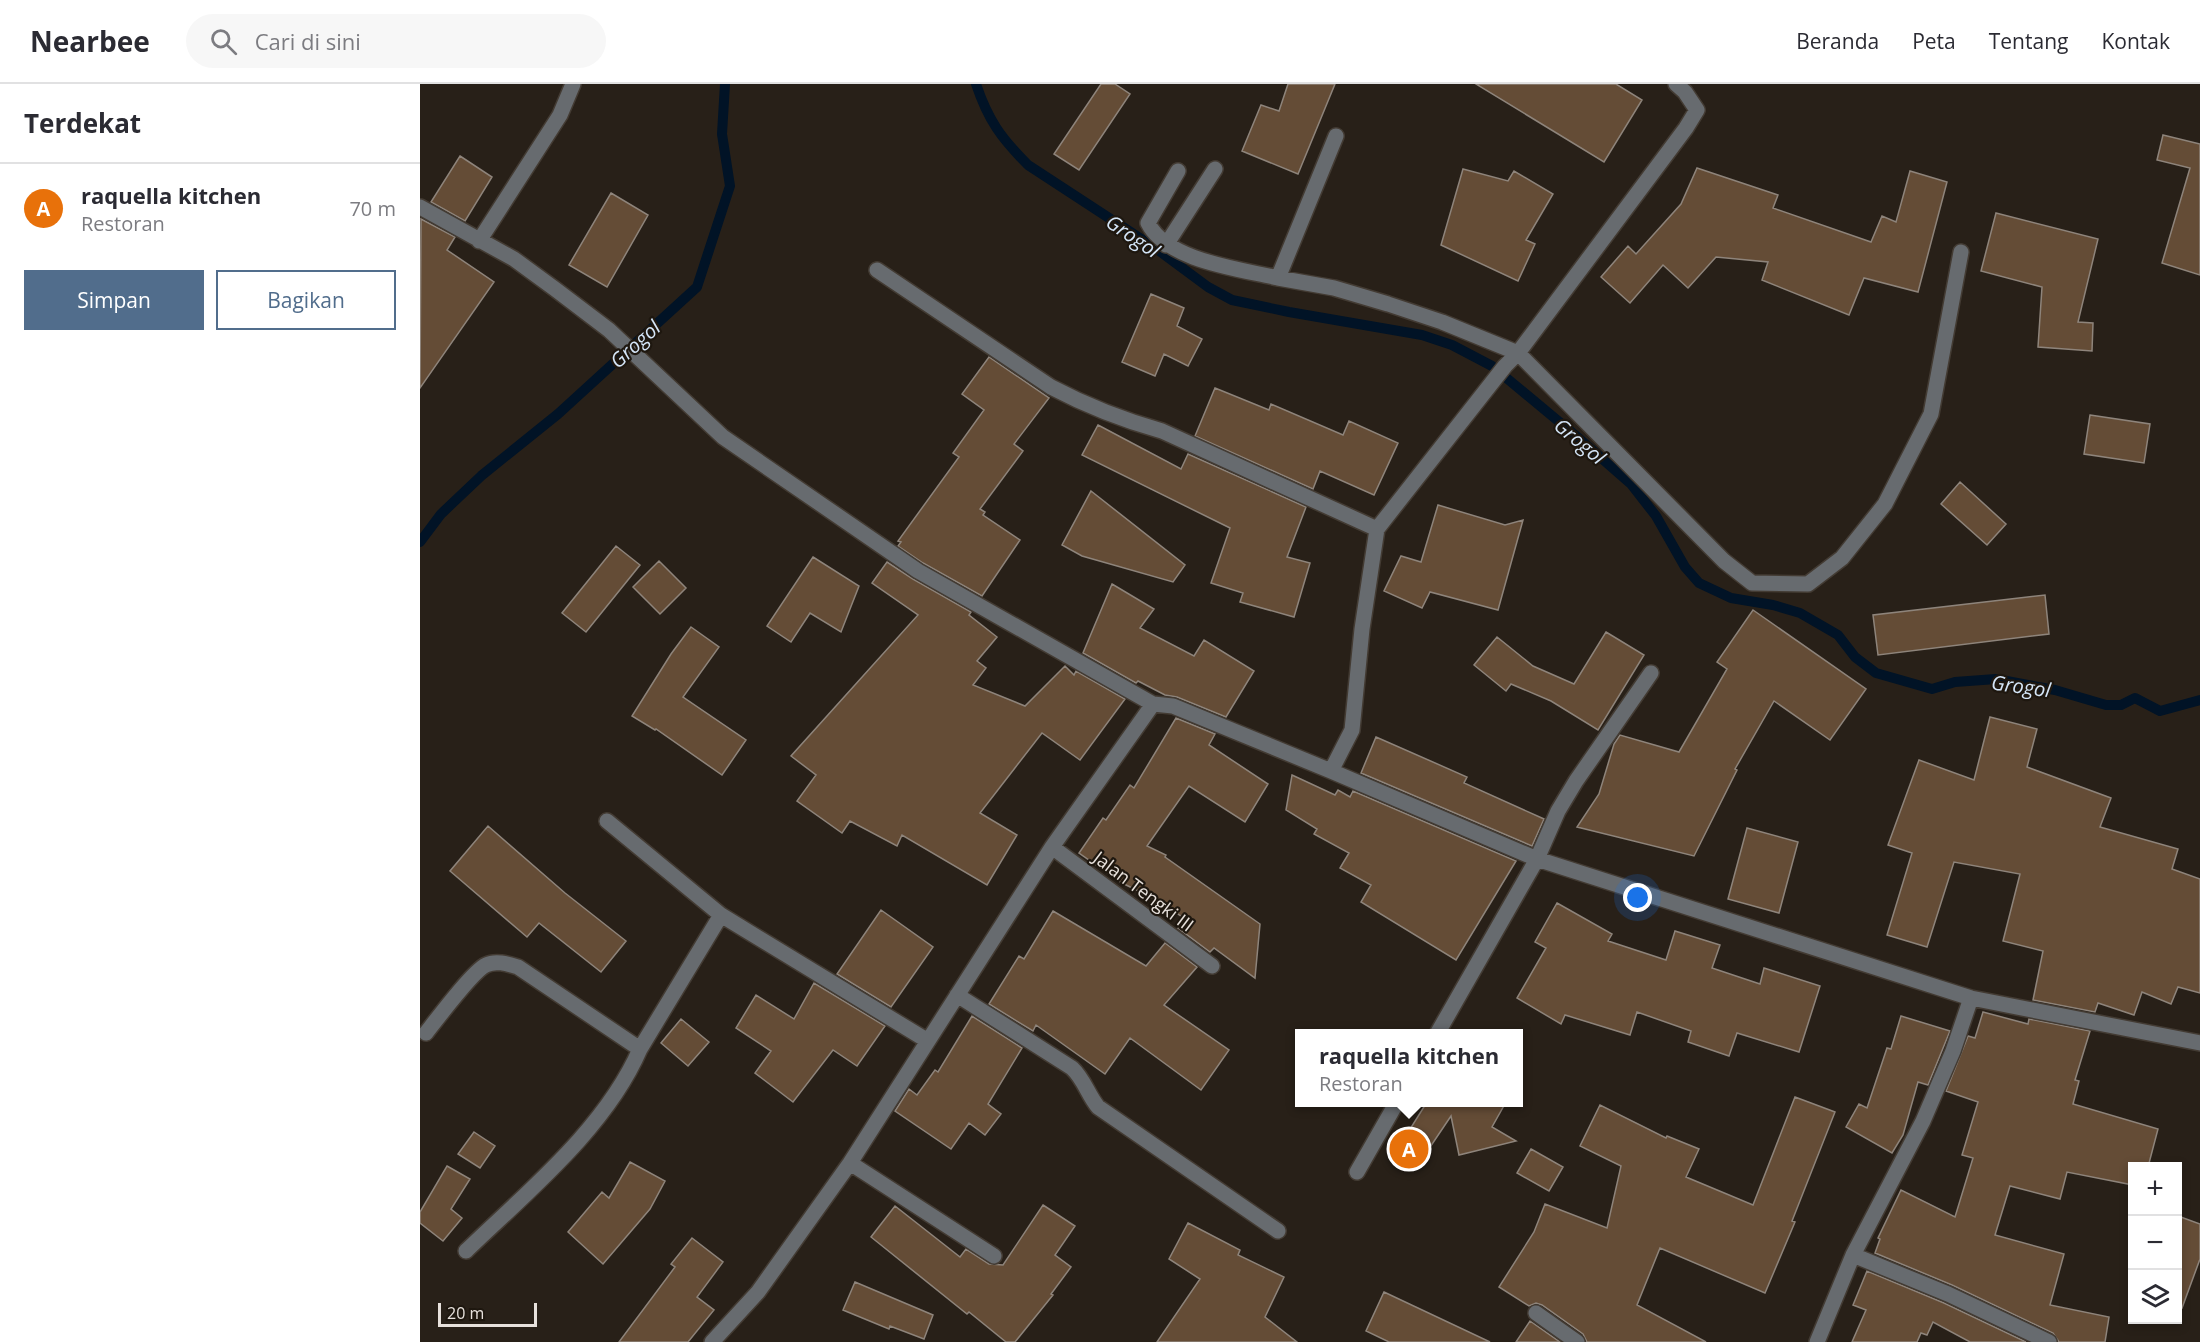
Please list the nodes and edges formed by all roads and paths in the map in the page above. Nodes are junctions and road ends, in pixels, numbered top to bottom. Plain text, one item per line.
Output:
1 (573, 84) edge
2 (1676, 84) edge
3 (1336, 136) dead end
4 (1215, 169) dead end
5 (1178, 171) dead end
6 (420, 207) edge
7 (479, 241) junction
8 (1166, 245) junction
9 (1961, 252) dead end
10 (877, 270) dead end
11 (1278, 278) junction
12 (1518, 353) junction
13 (1377, 529) junction
14 (1651, 673) dead end
15 (1153, 704) junction
16 (1331, 771) junction
17 (606, 821) dead end
18 (1052, 847) junction
19 (1537, 859) junction
20 (721, 915) junction
21 (1212, 966) dead end
22 (957, 995) junction
23 (1971, 998) junction
24 (1440, 1029) edge
25 (426, 1033) dead end
26 (928, 1041) junction
27 (2200, 1043) edge
28 (640, 1050) junction
29 (1394, 1107) edge
30 (850, 1163) junction
31 (1357, 1172) dead end
32 (1278, 1230) dead end
33 (466, 1251) dead end
34 (1853, 1255) junction
35 (994, 1256) dead end
36 (1536, 1313) dead end
37 (712, 1342) edge
38 (1577, 1342) edge
39 (1817, 1342) edge
40 (2048, 1342) edge

1 - 7 street
2 - 12 street
3 - 11 street
4 - 8 street
5 - 8 street
6 - 7 street
7 - 15 street
8 - 11 street
9 - 12 street
10 - 13 street
11 - 12 street
12 - 13 street
13 - 16 street
14 - 19 street
15 - 16 street
15 - 18 street
16 - 19 street
17 - 20 street
18 - 21 street, Jalan Tengki III
18 - 22 street
19 - 23 street
19 - 24 street
20 - 26 street
20 - 28 street
22 - 26 street
22 - 32 street
23 - 27 street
23 - 34 street
25 - 28 street
26 - 30 street
28 - 33 street
29 - 31 street
30 - 35 street
30 - 37 street
34 - 39 street
34 - 40 street
36 - 38 street

